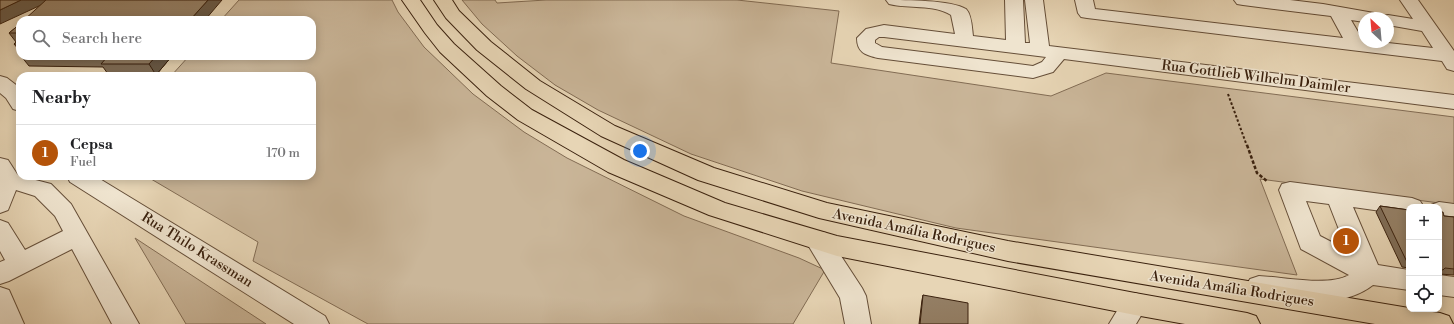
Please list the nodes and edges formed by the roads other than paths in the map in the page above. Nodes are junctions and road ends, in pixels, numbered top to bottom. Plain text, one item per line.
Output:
1 (412, 0) edge
2 (443, 0) edge
3 (895, 0) edge
4 (1014, 0) edge
5 (1034, 0) edge
6 (1084, 0) edge
7 (1242, 0) edge
8 (1364, 0) edge
9 (1408, 0) edge
10 (1326, 7) edge
11 (1371, 12) edge
12 (1358, 14) edge
13 (1394, 21) edge
14 (1427, 27) junction
15 (965, 41) junction
16 (1356, 46) junction
17 (1016, 47) junction
18 (1050, 52) junction
19 (1451, 61) edge
20 (0, 82) edge
21 (16, 97) edge
22 (1454, 102) edge
23 (5, 173) edge
24 (16, 178) edge
25 (21, 180) edge
26 (84, 180) edge
27 (1337, 196) junction
28 (0, 204) edge
29 (1406, 206) edge
30 (1442, 211) edge
31 (1454, 213) edge
32 (0, 230) edge
33 (77, 235) junction
34 (817, 240) junction
35 (10, 269) edge
36 (1369, 274) junction
37 (1180, 280) junction
38 (1406, 280) edge
39 (1442, 285) edge
40 (1454, 287) edge
41 (0, 298) edge
42 (1128, 314) edge
43 (11, 324) edge
44 (126, 324) edge
45 (316, 324) edge
46 (858, 324) edge
47 (1247, 324) edge
48 (1440, 324) edge

1 - 34 main road, Avenida Amália Rodrigues
2 - 37 main road, Avenida Amália Rodrigues
3 - 15 street
4 - 17 street
5 - 18 street
6 - 16 street
7 - 10 street
8 - 11 street
9 - 14 street
10 - 12 street
10 - 16 street
13 - 14 street
14 - 19 street
15 - 17 street, Rua Gottlieb Wilhelm Daimler
15 - 18 street, Rua Gottlieb Wilhelm Daimler
16 - 19 street
17 - 18 street, Rua Gottlieb Wilhelm Daimler
18 - 22 street, Rua Gottlieb Wilhelm Daimler
20 - 21 street
23 - 24 street
23 - 28 street
25 - 33 street
26 - 45 street, Rua Thilo Krassman
27 - 29 street
27 - 36 street
27 - 36 street
30 - 31 street
32 - 35 street
33 - 35 street
33 - 44 street
34 - 42 main road, Avenida Amália Rodrigues
34 - 46 street
36 - 37 street
36 - 38 street
37 - 48 main road, Avenida Amália Rodrigues
39 - 40 street
41 - 43 street
42 - 47 main road, Avenida Amália Rodrigues

